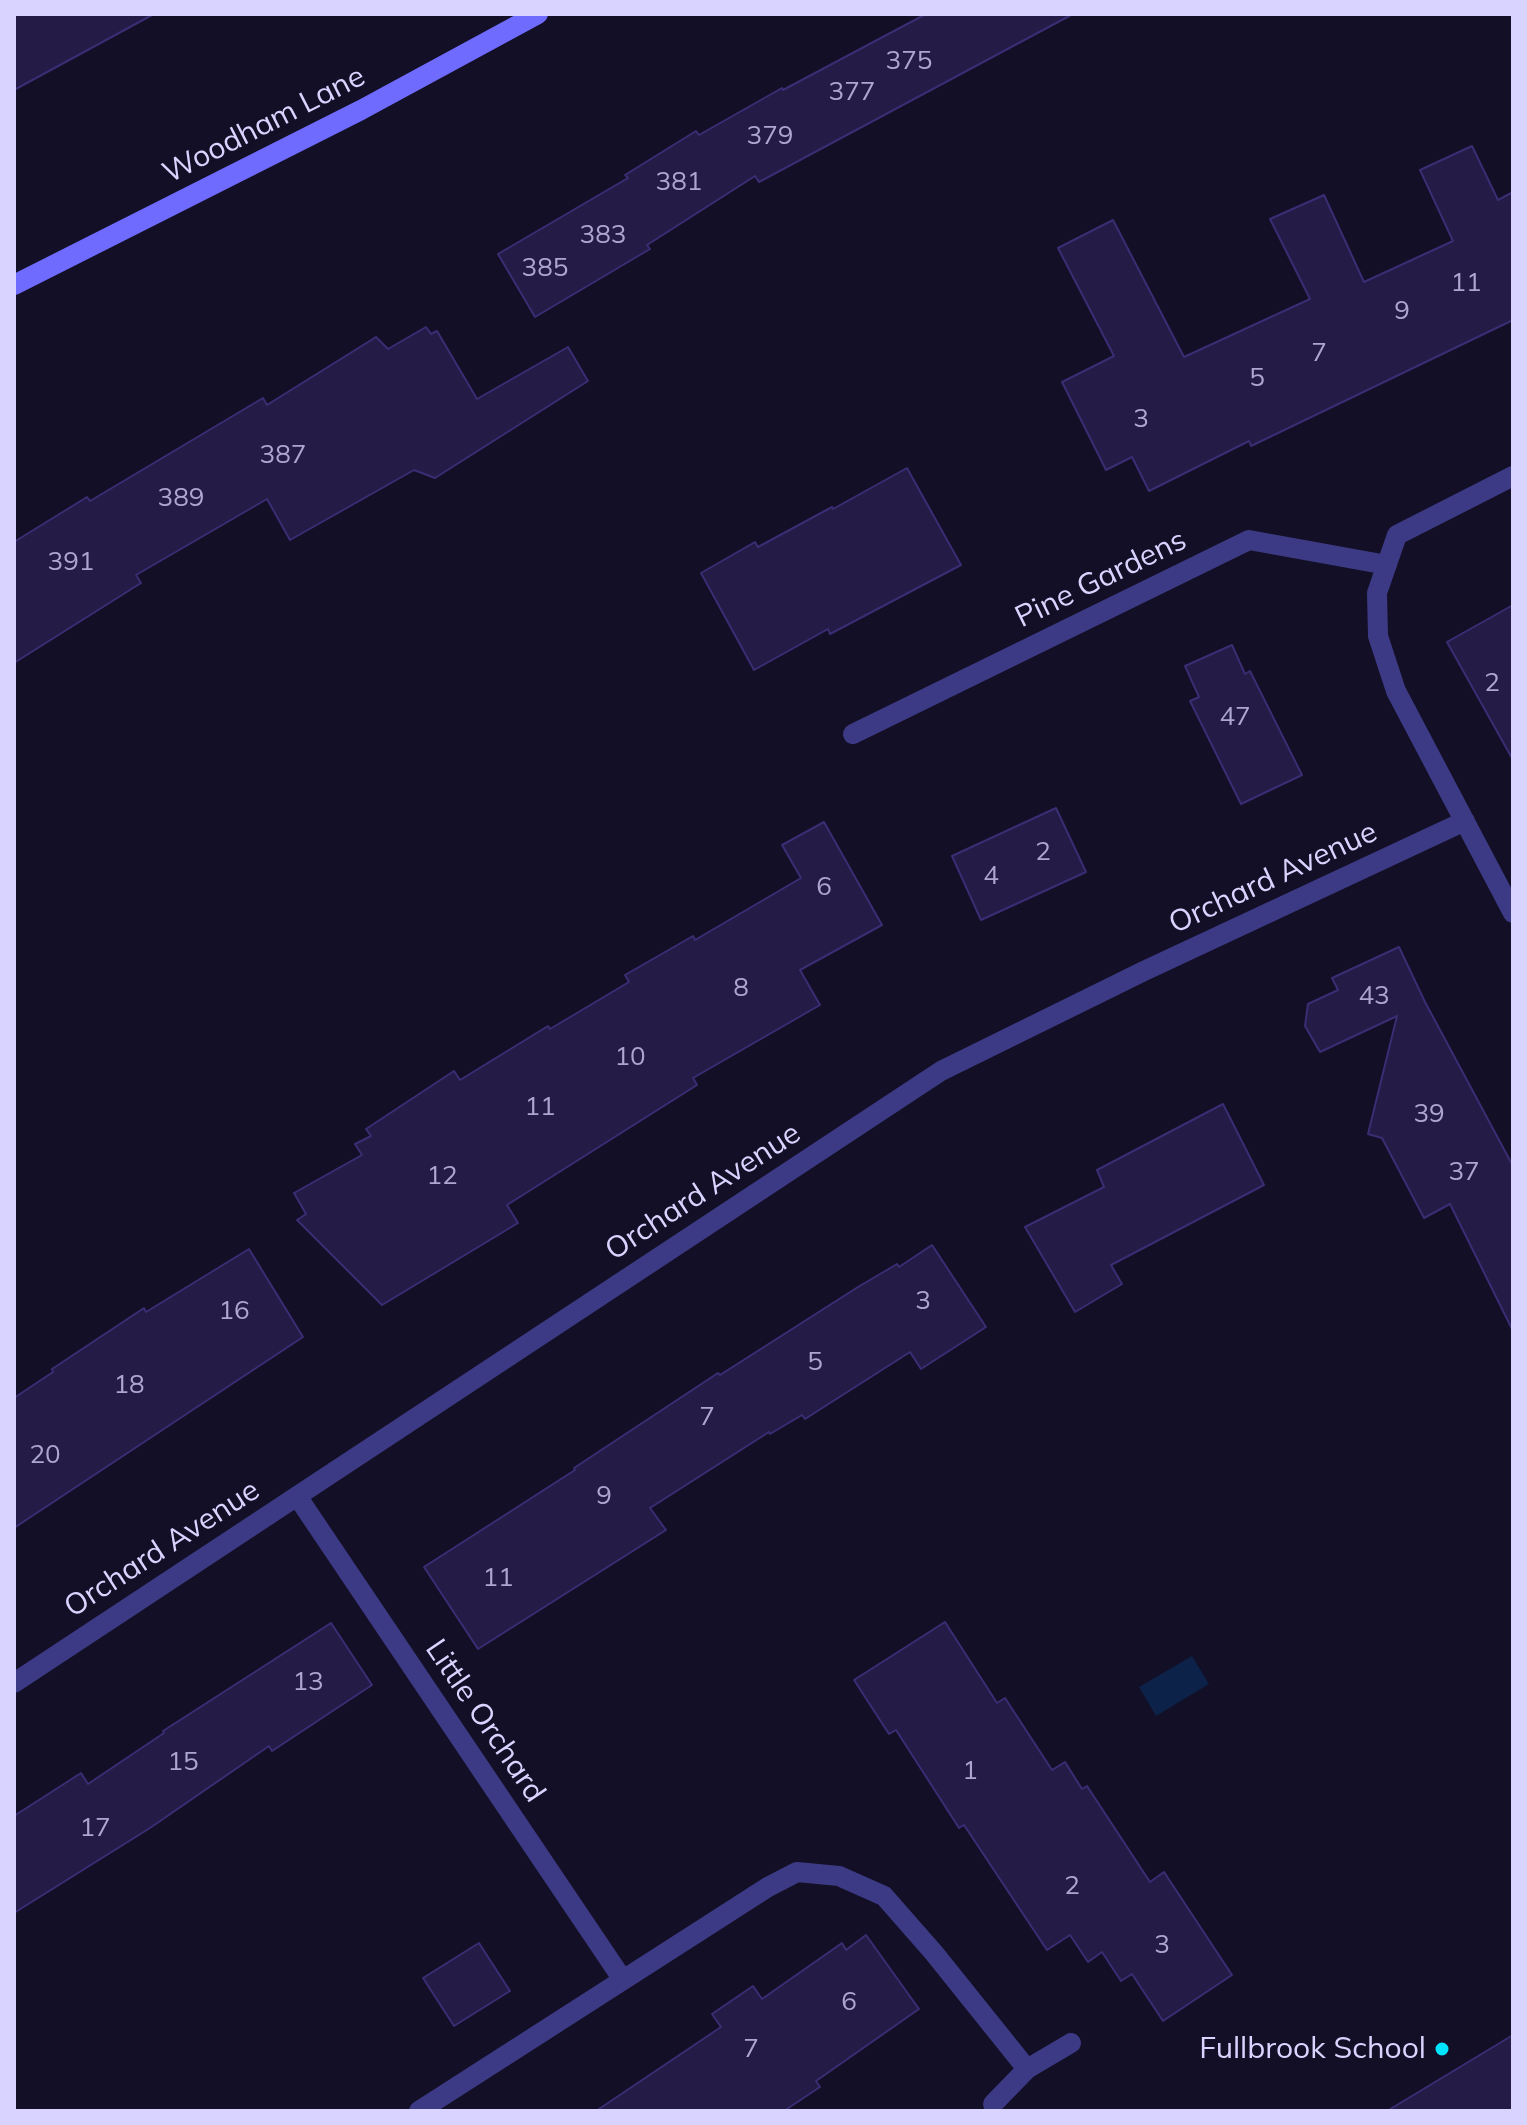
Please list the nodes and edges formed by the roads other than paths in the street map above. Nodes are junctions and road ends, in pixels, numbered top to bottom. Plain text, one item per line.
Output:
1 (538, 14) edge
2 (14, 285) edge
3 (1513, 476) edge
4 (1387, 565) junction
5 (853, 734) dead end
6 (1465, 821) junction
7 (1513, 913) edge
8 (297, 1496) junction
9 (14, 1683) edge
10 (623, 1980) junction
11 (1071, 2043) dead end
12 (1027, 2069) junction
13 (993, 2104) dead end
14 (419, 2111) edge

1 - 2 main road, Woodham Lane
3 - 4 street
4 - 5 street, Pine Gardens
4 - 6 street
6 - 7 street
6 - 8 street, Orchard Avenue
8 - 9 street, Orchard Avenue
8 - 10 street, Little Orchard
10 - 12 street
10 - 14 street
11 - 12 street
12 - 13 street

